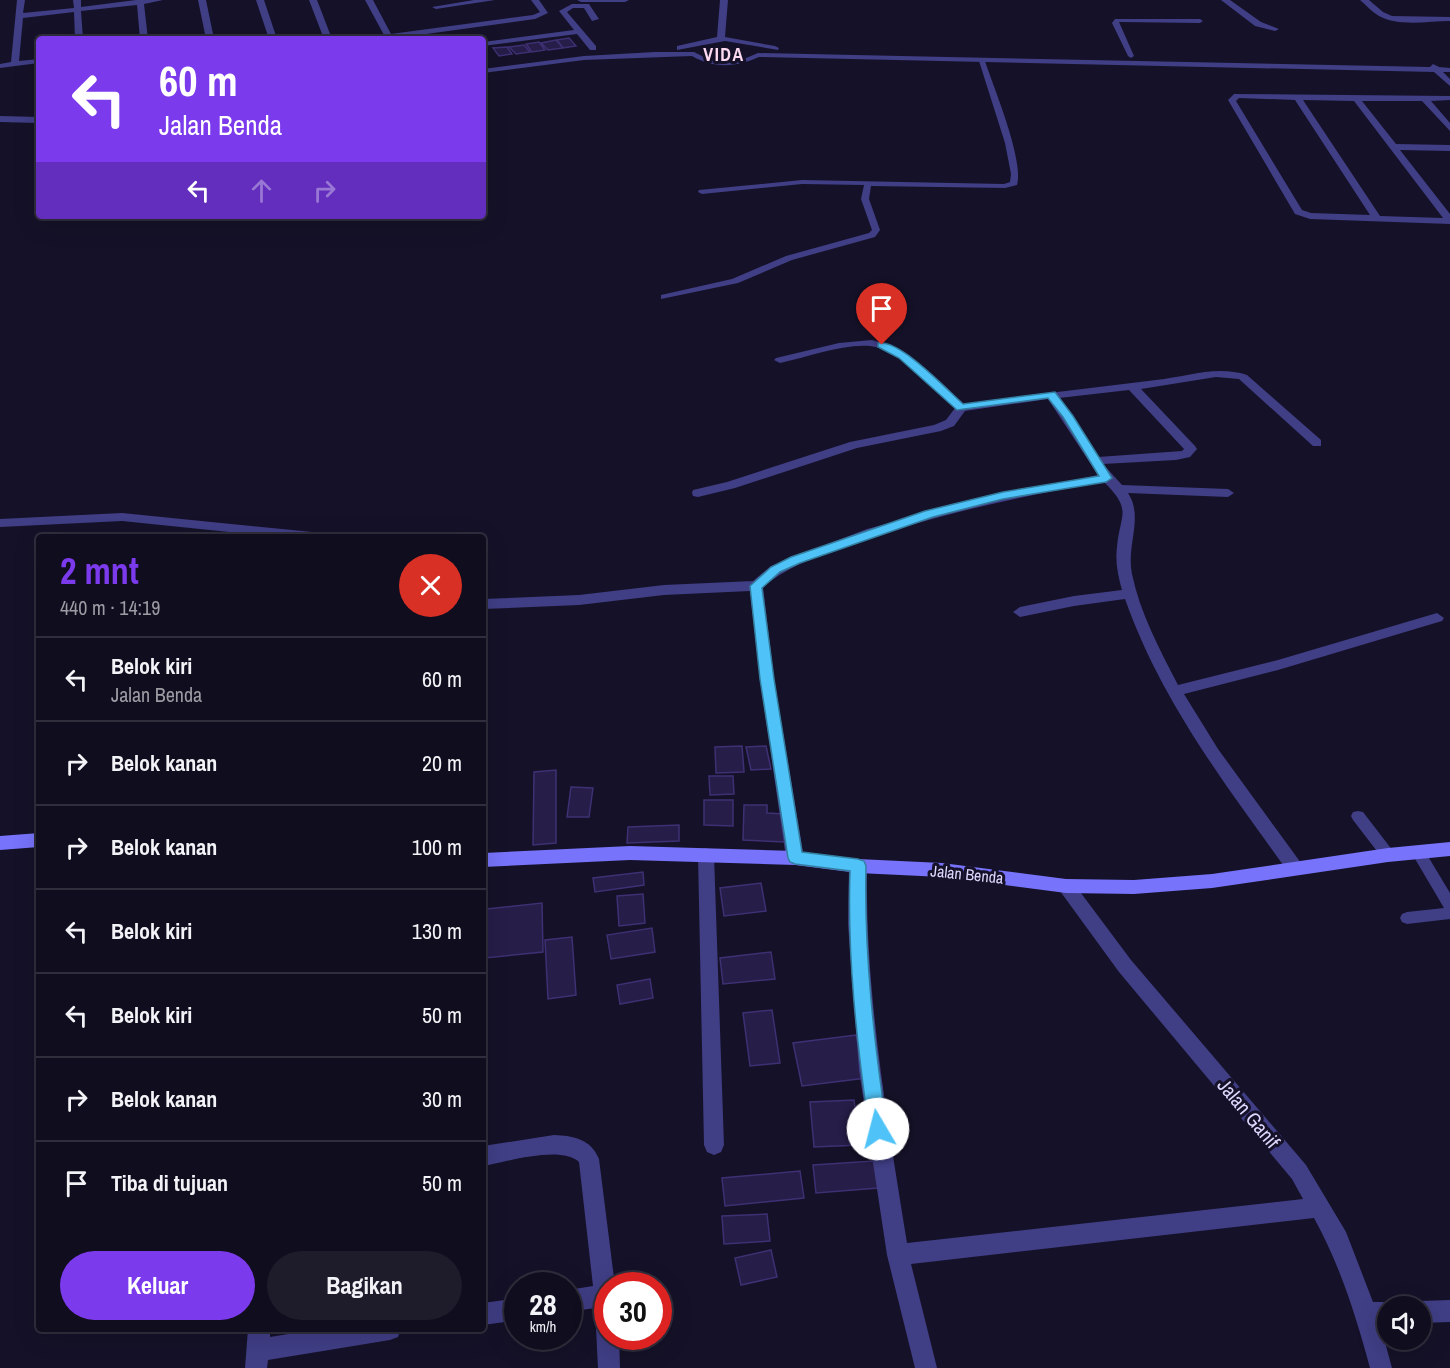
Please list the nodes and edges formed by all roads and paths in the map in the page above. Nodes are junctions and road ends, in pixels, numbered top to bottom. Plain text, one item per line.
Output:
1 (21, 0) edge
2 (77, 0) edge
3 (159, 0) edge
4 (202, 0) edge
5 (260, 0) edge
6 (313, 0) edge
7 (369, 0) edge
8 (491, 0) edge
9 (535, 0) edge
10 (581, 0) edge
11 (625, 0) edge
12 (723, 0) edge
13 (1225, 0) edge
14 (1364, 0) edge
15 (141, 1) edge
16 (436, 7) edge
17 (78, 9) junction
18 (20, 16) junction
19 (594, 19) dead end
20 (1450, 19) edge
21 (1200, 21) dead end
22 (448, 26) junction
23 (1275, 28) dead end
24 (580, 31) junction
25 (79, 36) edge
26 (144, 36) edge
27 (209, 36) edge
28 (272, 36) edge
29 (327, 36) edge
30 (388, 36) edge
31 (394, 36) edge
32 (454, 36) edge
33 (722, 39) junction
34 (486, 44) edge
35 (597, 51) junction
36 (694, 51) junction
37 (759, 51) junction
38 (1131, 56) junction
39 (982, 61) junction
40 (36, 62) edge
41 (486, 62) edge
42 (15, 64) junction
43 (1450, 64) edge
44 (0, 66) edge
45 (1434, 67) junction
46 (486, 70) edge
47 (1450, 70) edge
48 (1450, 84) edge
49 (1297, 97) junction
50 (1450, 98) edge
51 (1356, 99) junction
52 (1426, 100) junction
53 (0, 119) edge
54 (36, 120) edge
55 (1450, 128) edge
56 (1393, 147) junction
57 (1450, 148) edge
58 (868, 183) junction
59 (702, 192) dead end
60 (1377, 219) junction
61 (1450, 221) edge
62 (664, 297) dead end
63 (780, 360) dead end
64 (1131, 385) junction
65 (1051, 395) junction
66 (961, 408) junction
67 (1317, 443) dead end
68 (1094, 461) junction
69 (1106, 478) junction
70 (1119, 489) junction
71 (698, 493) dead end
72 (1228, 493) dead end
73 (0, 523) edge
74 (292, 534) edge
75 (756, 586) junction
76 (1131, 594) junction
77 (486, 604) edge
78 (1020, 612) dead end
79 (1437, 618) dead end
80 (1175, 691) junction
81 (1358, 816) dead end
82 (36, 840) edge
83 (0, 843) edge
84 (1450, 849) edge
85 (1418, 852) junction
86 (706, 855) junction
87 (1388, 855) junction
88 (795, 858) junction
89 (486, 860) edge
90 (858, 866) junction
91 (1295, 868) junction
92 (1066, 886) junction
93 (1450, 906) edge
94 (1450, 913) edge
95 (1407, 918) dead end
96 (714, 1145) dead end
97 (486, 1156) edge
98 (1321, 1207) junction
99 (898, 1255) junction
100 (603, 1272) edge
101 (504, 1311) edge
102 (1450, 1311) edge
103 (1431, 1312) edge
104 (1377, 1313) edge
105 (486, 1314) edge
106 (370, 1332) edge
107 (258, 1349) edge
108 (608, 1350) edge
109 (1380, 1350) edge
110 (609, 1368) edge
111 (926, 1368) edge
112 (1381, 1368) edge

1 - 18 street
2 - 17 street
3 - 15 street
4 - 27 street
5 - 28 street
6 - 29 street
7 - 30 street
8 - 16 street
9 - 22 street
10 - 11 street
12 - 33 street
13 - 23 street
14 - 20 street
15 - 17 street
15 - 26 street
17 - 18 street
17 - 25 street
18 - 42 street
19 - 24 street
21 - 38 lane
22 - 31 street
22 - 32 street
24 - 34 street
24 - 35 street
33 - 36 street
33 - 37 street
35 - 36 street
35 - 41 street
35 - 46 street
36 - 37 street
37 - 38 street
37 - 39 street
38 - 45 street
39 - 45 street
39 - 58 lane
40 - 42 street
42 - 44 street
43 - 45 street
45 - 47 street
45 - 48 street
49 - 51 street
49 - 60 street
49 - 60 street
50 - 52 street
51 - 52 street
51 - 56 street
52 - 55 street
53 - 54 street
56 - 57 street
56 - 61 street
58 - 59 lane
58 - 62 lane
60 - 61 street
63 - 66 street
64 - 65 street
64 - 67 street
64 - 68 street
65 - 66 street
65 - 68 street
66 - 71 street
68 - 69 street
69 - 70 street
69 - 75 street
70 - 72 street
70 - 76 street
73 - 74 street
75 - 77 street
75 - 88 street
76 - 78 street
76 - 80 street
79 - 80 street
80 - 91 street
81 - 87 lane
82 - 83 street
84 - 85 street, Jalan Benda
85 - 87 street, Jalan Benda
85 - 93 lane
86 - 88 street, Jalan Benda
86 - 89 street, Jalan Benda
86 - 96 street
87 - 91 street, Jalan Benda
88 - 90 street, Jalan Benda
90 - 92 street, Jalan Benda
90 - 99 street
91 - 92 street, Jalan Benda
92 - 98 street, Jalan Ganif
94 - 95 lane
97 - 100 street
98 - 99 street
98 - 104 street, Jalan Ganif
99 - 111 street
101 - 105 street
102 - 103 street
106 - 107 street
108 - 110 street
109 - 112 street, Jalan Ganif

